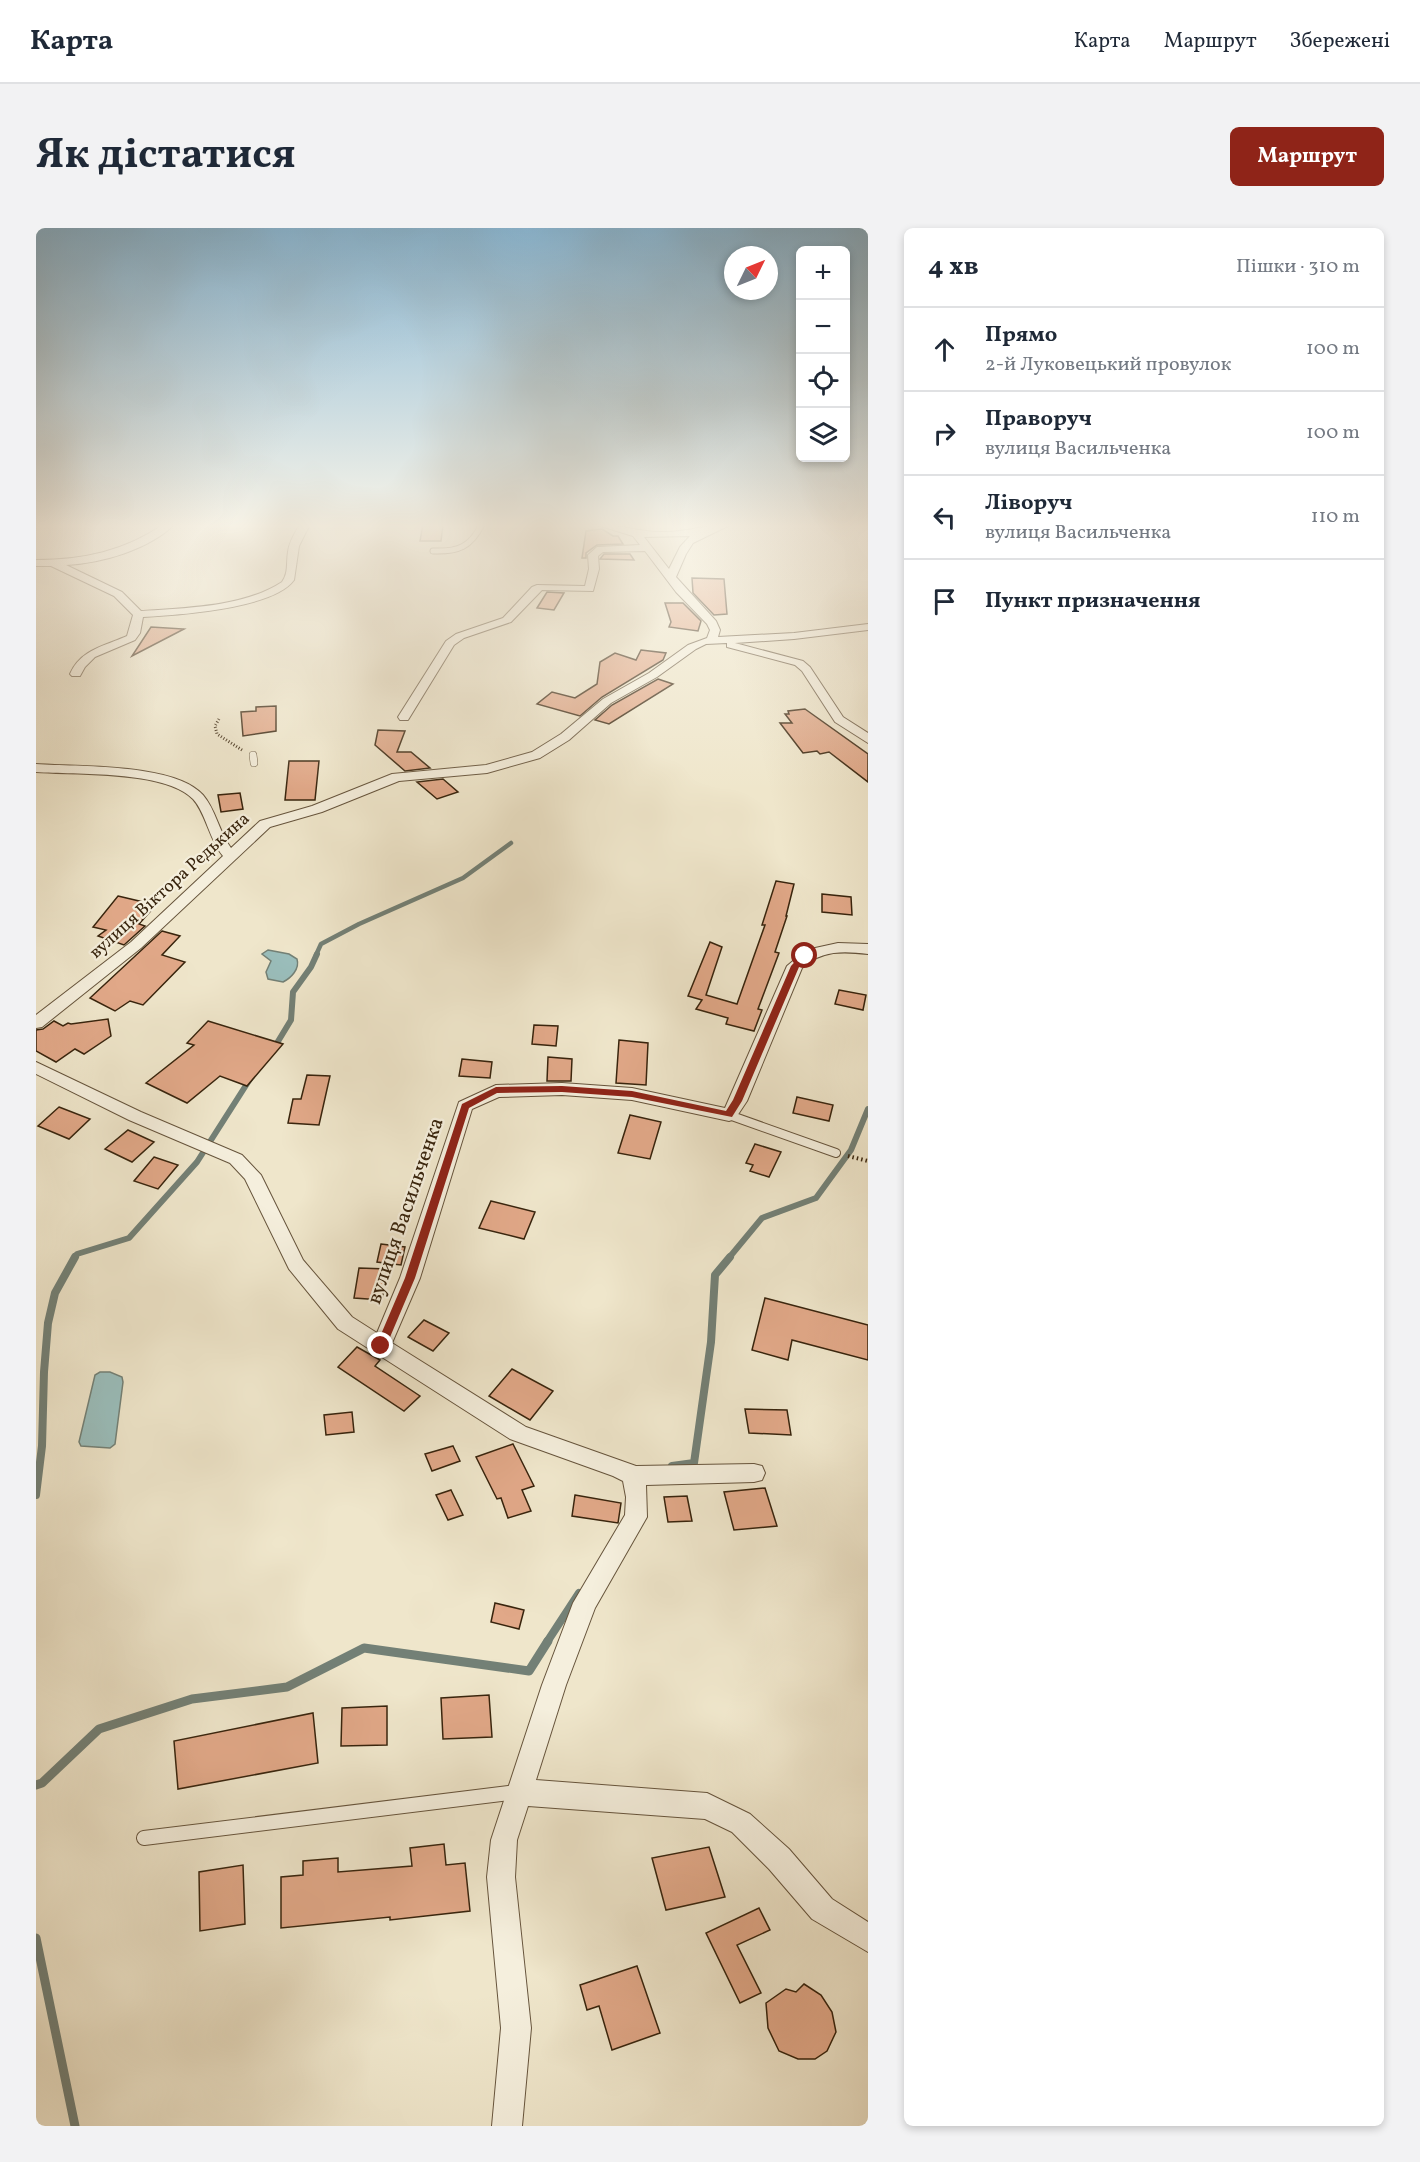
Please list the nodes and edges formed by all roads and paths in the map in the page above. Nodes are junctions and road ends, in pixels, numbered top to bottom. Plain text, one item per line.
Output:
1 (177, 613) edge
2 (514, 613) edge
3 (702, 613) edge
4 (138, 614) joint
5 (868, 627) edge
6 (712, 639) junction
7 (76, 674) dead end
8 (404, 717) dead end
9 (219, 719) dead end
10 (868, 740) edge
11 (253, 755) joint
12 (254, 763) dead end
13 (36, 768) edge
14 (231, 856) junction
15 (868, 949) edge
16 (36, 1023) edge
17 (36, 1067) edge
18 (729, 1115) junction
19 (836, 1153) joint
20 (868, 1161) edge
21 (381, 1346) junction
22 (754, 1473) dead end
23 (633, 1476) junction
24 (518, 1792) junction
25 (144, 1838) dead end
26 (868, 1938) edge
27 (507, 2126) edge

1 - 4 street
2 - 8 street
3 - 6 street
4 - 7 street
5 - 6 street
6 - 10 street
6 - 14 street, вулиця Віктора Редькина
9 - 11 path
11 - 12 lane
13 - 14 street
14 - 16 street, вулиця Віктора Редькина
15 - 18 street
17 - 21 street
18 - 19 lane
18 - 21 street, вулиця Васильченка
19 - 20 path
21 - 23 street
22 - 23 street
23 - 24 street
24 - 25 lane
24 - 26 street
24 - 27 street

